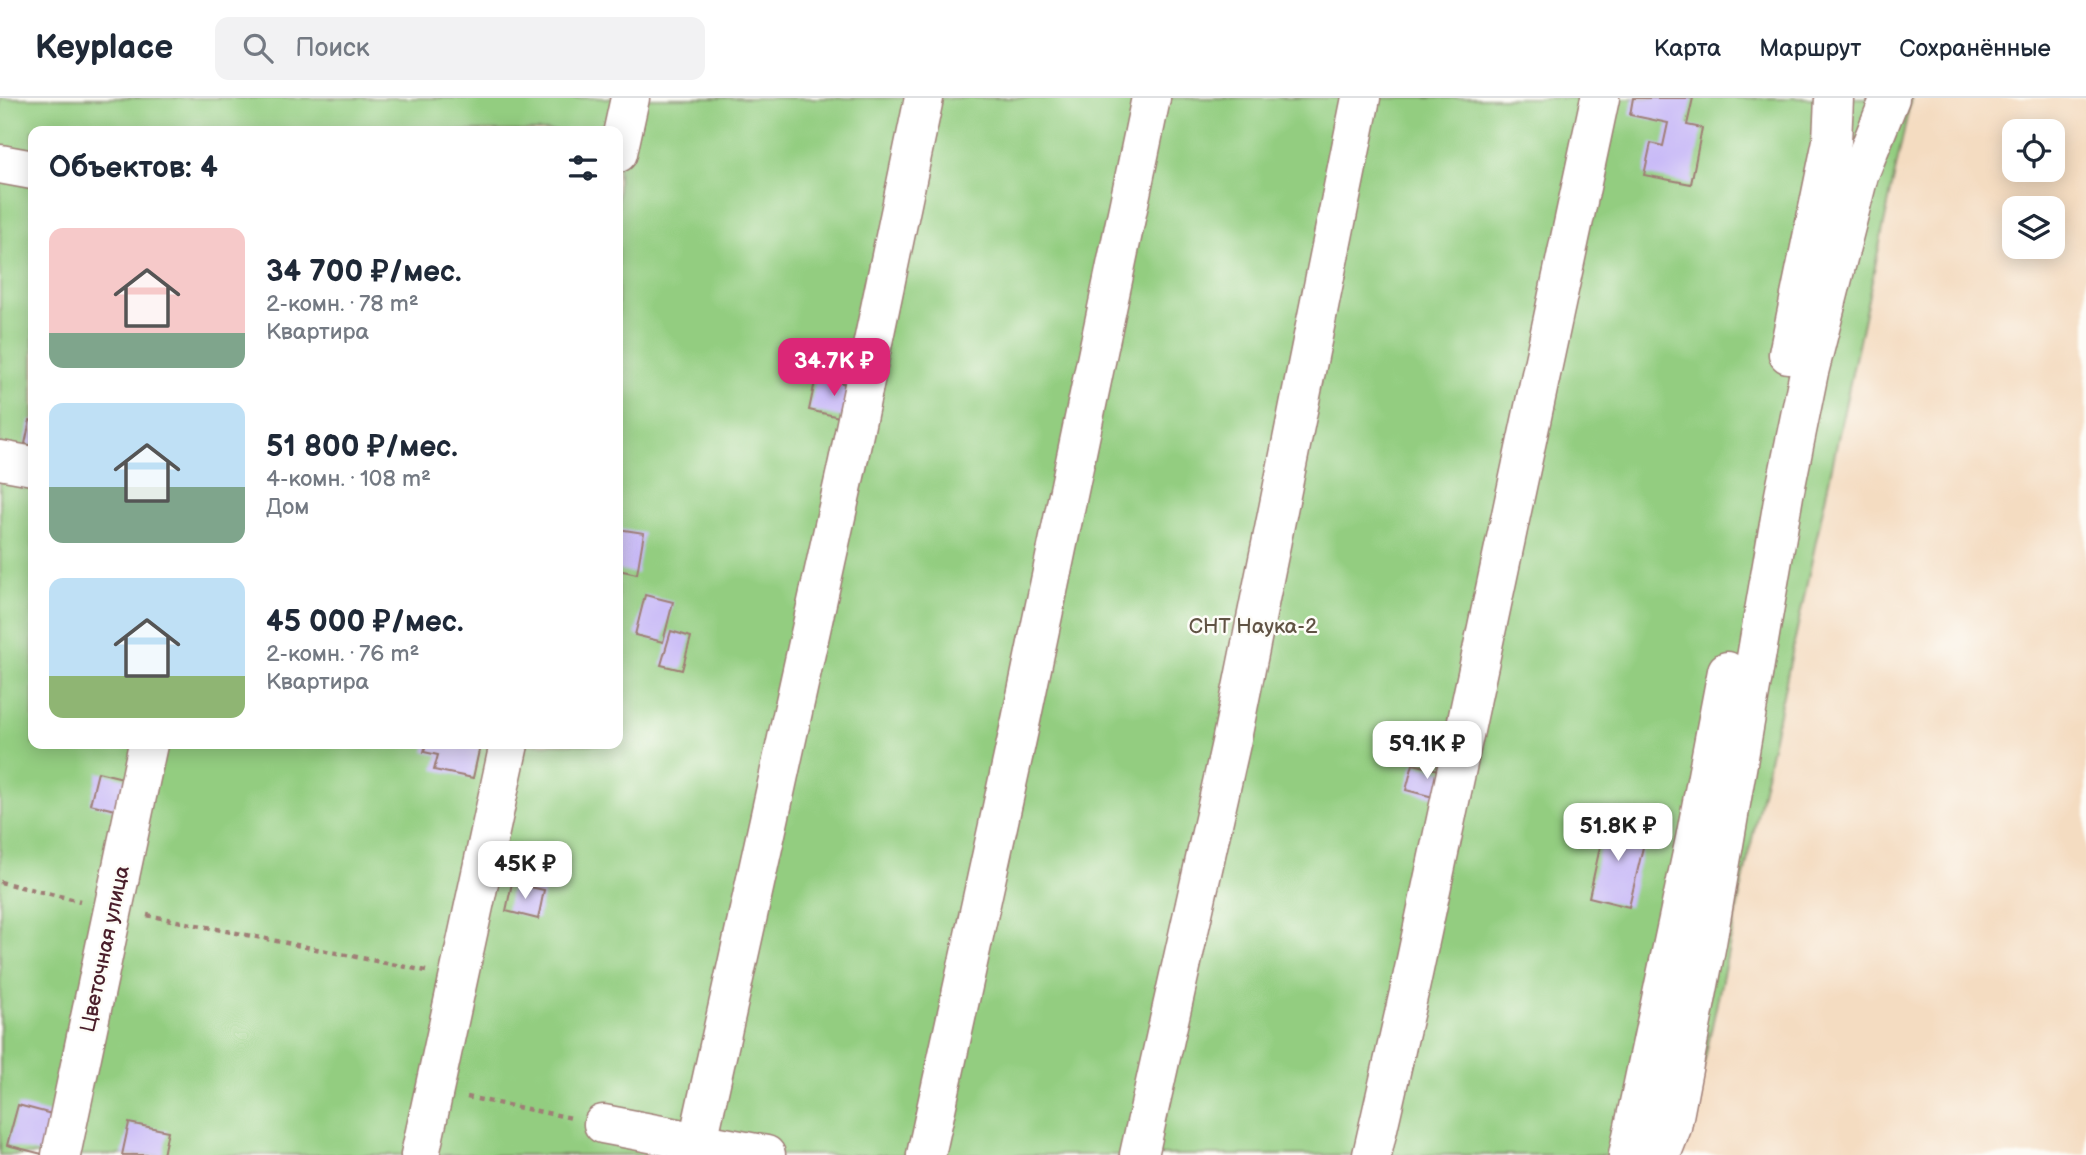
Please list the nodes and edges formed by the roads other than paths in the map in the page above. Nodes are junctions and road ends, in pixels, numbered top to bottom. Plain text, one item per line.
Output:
1 (629, 98) edge
2 (923, 98) edge
3 (1151, 98) edge
4 (1361, 98) edge
5 (1600, 98) edge
6 (1834, 98) edge
7 (1890, 98) edge
8 (623, 128) edge
9 (0, 164) edge
10 (28, 169) edge
11 (0, 460) edge
12 (28, 465) edge
13 (147, 749) edge
14 (508, 749) edge
15 (603, 1124) road end
16 (697, 1149) edge
17 (61, 1155) edge
18 (420, 1155) edge
19 (766, 1155) edge
20 (926, 1155) edge
21 (1139, 1155) edge
22 (1372, 1155) edge
23 (1628, 1155) edge
24 (1661, 1155) edge

1 - 8 street
2 - 16 street
3 - 20 street
4 - 21 street
5 - 22 street
6 - 23 street
7 - 24 street
9 - 10 street
11 - 12 street
13 - 17 street, Цветочная улица
14 - 18 street
15 - 16 street
16 - 19 street

